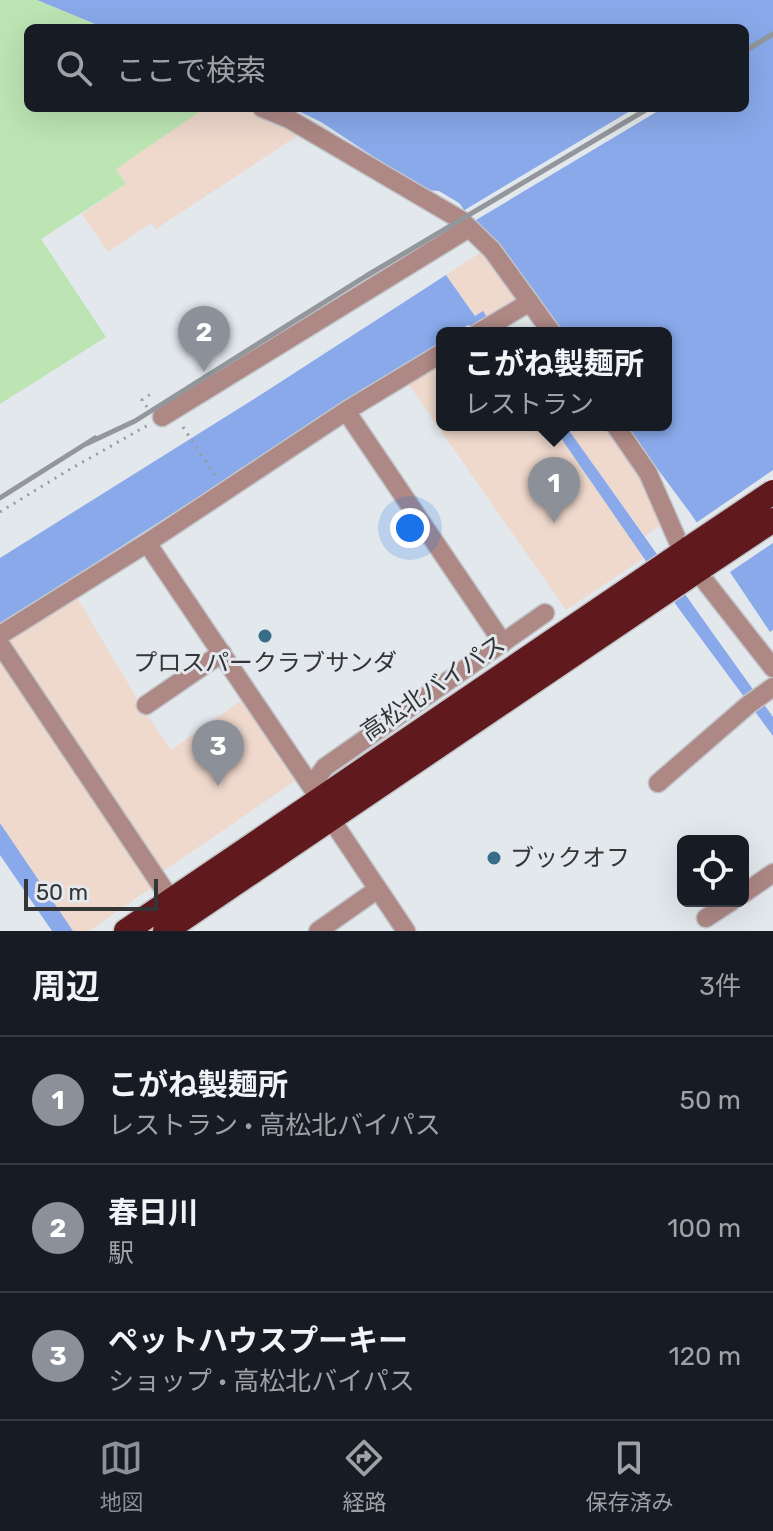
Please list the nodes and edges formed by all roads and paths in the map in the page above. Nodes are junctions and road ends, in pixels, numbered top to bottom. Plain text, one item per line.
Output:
1 (272, 112) edge
2 (469, 228) junction
3 (530, 302) junction
4 (487, 327) edge
5 (548, 327) edge
6 (436, 357) edge
7 (152, 393) dead end
8 (146, 397) dead end
9 (346, 411) junction
10 (162, 417) joint
11 (619, 431) edge
12 (186, 432) dead end
13 (222, 485) dead end
14 (773, 492) edge
15 (0, 512) edge
16 (773, 520) edge
17 (147, 543) junction
18 (680, 568) junction
19 (545, 613) dead end
20 (0, 635) edge
21 (503, 643) junction
22 (0, 644) edge
23 (222, 653) junction
24 (773, 668) edge
25 (760, 696) edge
26 (146, 705) dead end
27 (658, 783) dead end
28 (321, 801) junction
29 (773, 873) edge
30 (378, 889) junction
31 (749, 890) edge
32 (171, 900) junction
33 (723, 907) edge
34 (706, 918) dead end
35 (126, 931) edge
36 (165, 931) edge
37 (319, 931) edge
38 (406, 931) edge

1 - 2 street
2 - 3 street
2 - 10 street
3 - 4 street
3 - 5 street
6 - 9 street
7 - 8 path
9 - 17 street
9 - 21 street
10 - 15 path
11 - 18 street
12 - 13 path
14 - 18 highway, 高松北バイパス, bridge
16 - 18 highway, 高松北バイパス, bridge
17 - 20 street
17 - 23 street
18 - 24 street
18 - 28 highway, 高松北バイパス
19 - 21 street
21 - 28 street
22 - 32 street
23 - 26 street
23 - 28 street
25 - 27 street
28 - 30 street
28 - 32 highway, 高松北バイパス
28 - 36 highway, 高松北バイパス
29 - 31 street
30 - 37 street
30 - 38 street
32 - 35 highway, 高松北バイパス
33 - 34 street

